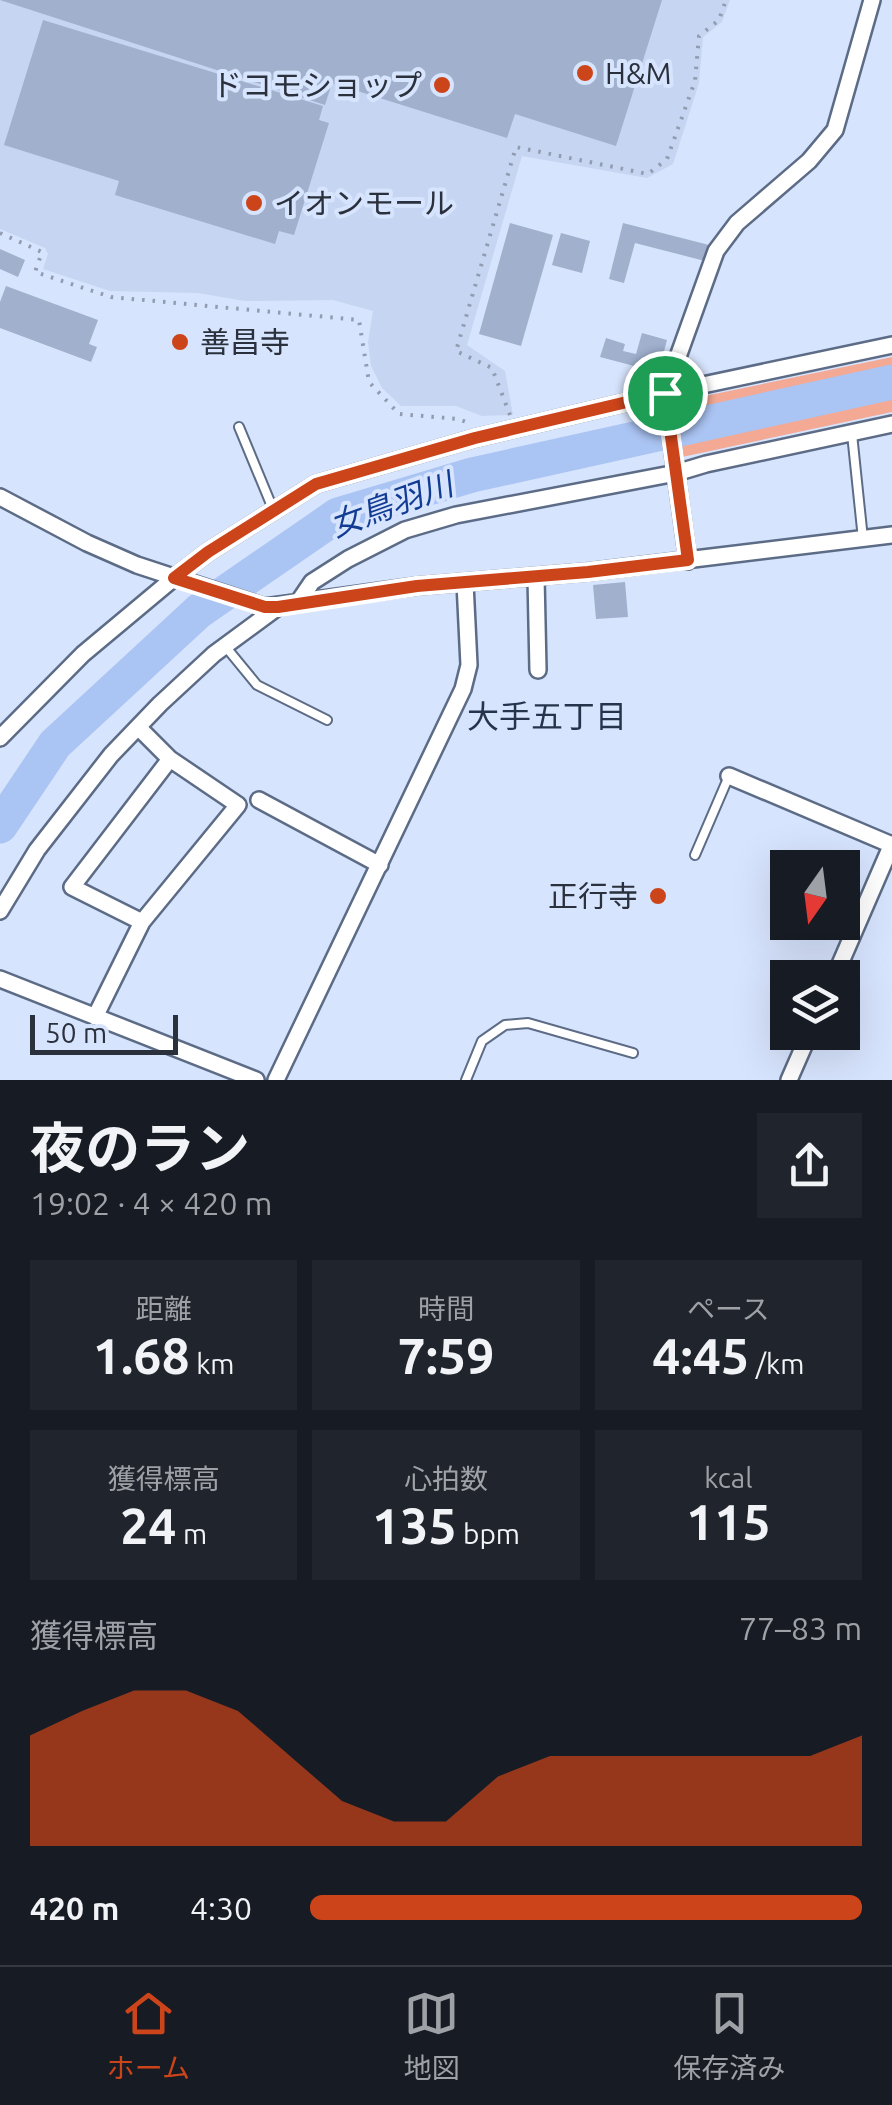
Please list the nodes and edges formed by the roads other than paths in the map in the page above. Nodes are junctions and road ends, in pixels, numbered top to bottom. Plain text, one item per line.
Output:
1 (872, 0) edge
2 (892, 345) edge
3 (666, 398) junction
4 (892, 424) edge
5 (238, 427) dead end
6 (852, 432) junction
7 (675, 468) junction
8 (0, 497) edge
9 (274, 509) junction
10 (892, 535) edge
11 (864, 539) junction
12 (688, 560) junction
13 (536, 577) junction
14 (178, 580) junction
15 (465, 583) junction
16 (298, 604) junction
17 (271, 607) junction
18 (225, 646) junction
19 (538, 670) dead end
20 (327, 720) dead end
21 (138, 727) junction
22 (0, 738) edge
23 (170, 759) junction
24 (729, 776) joint
25 (259, 800) dead end
26 (892, 845) edge
27 (695, 854) dead end
28 (380, 865) junction
29 (0, 911) edge
30 (142, 922) junction
31 (842, 960) edge
32 (0, 980) edge
33 (95, 1017) junction
34 (802, 1050) edge
35 (633, 1053) dead end
36 (256, 1080) edge
37 (276, 1080) edge
38 (466, 1080) edge
39 (789, 1080) edge

1 - 3 street
2 - 3 street
3 - 7 street
3 - 9 street
4 - 6 street
5 - 9 lane
6 - 7 street
6 - 11 lane
7 - 12 street
7 - 16 street
8 - 14 street
9 - 14 street
10 - 11 street
11 - 12 street
12 - 13 street
13 - 15 street
13 - 19 street
14 - 17 street
14 - 22 street
15 - 16 street
15 - 28 street
16 - 17 street
17 - 18 street
18 - 20 lane
18 - 21 street
21 - 23 street
21 - 29 street
23 - 30 street
23 - 30 street
24 - 26 street
24 - 27 lane
25 - 28 street
26 - 31 street
28 - 37 street
30 - 33 street
32 - 33 street
33 - 36 street
34 - 39 street
35 - 38 lane

